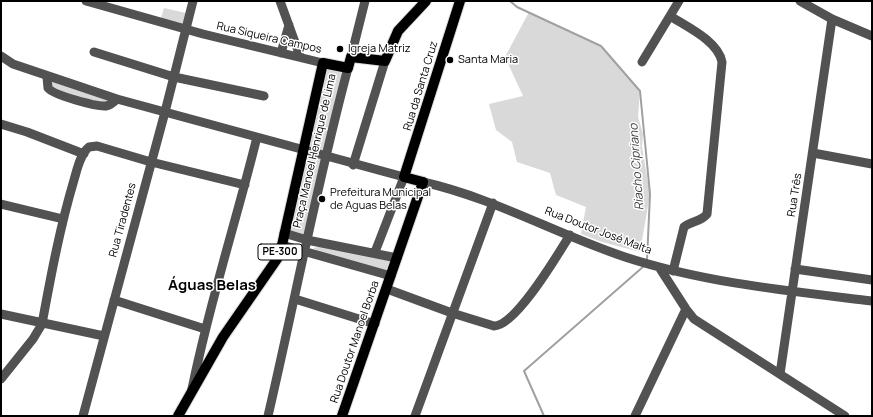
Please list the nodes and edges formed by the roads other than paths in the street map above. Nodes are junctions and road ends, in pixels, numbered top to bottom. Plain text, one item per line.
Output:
1 (88, 1) edge
2 (193, 1) edge
3 (280, 1) edge
4 (365, 1) edge
5 (426, 1) edge
6 (460, 1) edge
7 (679, 1) edge
8 (800, 1) edge
9 (670, 16) junction
10 (832, 19) junction
11 (289, 25) junction
12 (186, 29) junction
13 (872, 36) edge
14 (94, 52) dead end
15 (282, 53) junction
16 (1, 56) edge
17 (300, 56) junction
18 (351, 57) junction
19 (385, 60) junction
20 (642, 62) dead end
21 (323, 63) junction
22 (1, 64) edge
23 (12, 64) junction
24 (348, 68) junction
25 (174, 77) junction
26 (264, 96) dead end
27 (165, 112) junction
28 (1, 124) edge
29 (257, 137) junction
30 (303, 151) junction
31 (813, 153) junction
32 (84, 154) junction
33 (324, 157) junction
34 (151, 162) junction
35 (872, 164) edge
36 (354, 165) junction
37 (404, 178) junction
38 (423, 182) junction
39 (245, 185) junction
40 (493, 203) junction
41 (1, 204) edge
42 (63, 219) junction
43 (284, 233) junction
44 (570, 235) junction
45 (307, 240) junction
46 (282, 246) junction
47 (375, 252) junction
48 (304, 253) junction
49 (397, 258) junction
50 (659, 267) junction
51 (795, 269) junction
52 (672, 271) junction
53 (391, 276) junction
54 (872, 280) edge
55 (387, 289) junction
56 (792, 291) junction
57 (295, 299) junction
58 (114, 300) junction
59 (872, 301) edge
60 (686, 309) junction
61 (452, 313) junction
62 (1, 314) edge
63 (42, 324) junction
64 (375, 324) junction
65 (205, 329) junction
66 (104, 336) junction
67 (780, 374) junction
68 (1, 379) edge
69 (192, 389) junction
70 (83, 416) edge
71 (178, 416) edge
72 (268, 416) edge
73 (342, 416) edge
74 (415, 416) edge
75 (635, 416) edge
76 (845, 416) edge

1 - 12 street, Rua Siqueira Campos
2 - 12 street, Rua Tiradentes
3 - 11 street
4 - 18 street
5 - 19 main road
6 - 37 main road, Rua da Santa Cruz
7 - 9 street
8 - 10 street
9 - 20 street
9 - 52 street
10 - 13 street
10 - 31 street, Rua Três
11 - 15 street
11 - 17 street
12 - 15 street, Rua Siqueira Campos
12 - 25 street, Rua Tiradentes
14 - 25 street
15 - 17 street, Rua Siqueira Campos
16 - 23 street
17 - 21 street, Rua Siqueira Campos
18 - 19 main road
18 - 24 main road
19 - 36 street
21 - 24 main road, Rua Siqueira Campos
21 - 30 main road, PE-300
22 - 23 street
23 - 27 street
24 - 33 street, Praça Manoel Henrique de Lima
25 - 26 street
25 - 27 street, Rua Tiradentes
27 - 29 street
27 - 34 street, Rua Tiradentes
28 - 32 street
29 - 30 street
29 - 39 street
30 - 33 street
30 - 43 main road, PE-300
31 - 35 street
31 - 51 street, Rua Três
32 - 34 street
32 - 42 street
33 - 36 street
33 - 45 street, Praça Manoel Henrique de Lima
34 - 39 street
34 - 58 street, Rua Tiradentes
36 - 37 street
37 - 38 main road
37 - 47 street
38 - 40 street, Rua Doutor José Malta
38 - 49 main road, Rua Doutor Manoel Borba
39 - 65 street
40 - 44 street, Rua Doutor José Malta
40 - 61 street
41 - 42 street
42 - 63 street
43 - 45 street
43 - 46 main road, PE-300
44 - 50 street, Rua Doutor José Malta
44 - 61 street
45 - 47 street
45 - 48 street, Praça Manoel Henrique de Lima
46 - 48 street
46 - 69 main road, PE-300
47 - 49 street
48 - 53 street
48 - 57 street
49 - 53 main road, Rua Doutor Manoel Borba
50 - 52 street, Rua Doutor José Malta
50 - 60 street
51 - 54 street
51 - 56 street, Rua Três
52 - 56 street, Rua Doutor José Malta
53 - 55 main road, Rua Doutor Manoel Borba
55 - 61 street
55 - 64 main road, Rua Doutor Manoel Borba
56 - 59 street, Rua Doutor José Malta
56 - 67 street, Rua Três
57 - 64 street
57 - 72 street
58 - 65 street
58 - 66 street, Rua Tiradentes
60 - 67 street
60 - 75 street
61 - 74 street
62 - 63 street
63 - 66 street
63 - 68 street
64 - 73 main road, Rua Doutor Manoel Borba
65 - 69 street
66 - 70 street, Rua Tiradentes
67 - 76 street
69 - 71 main road, PE-300

